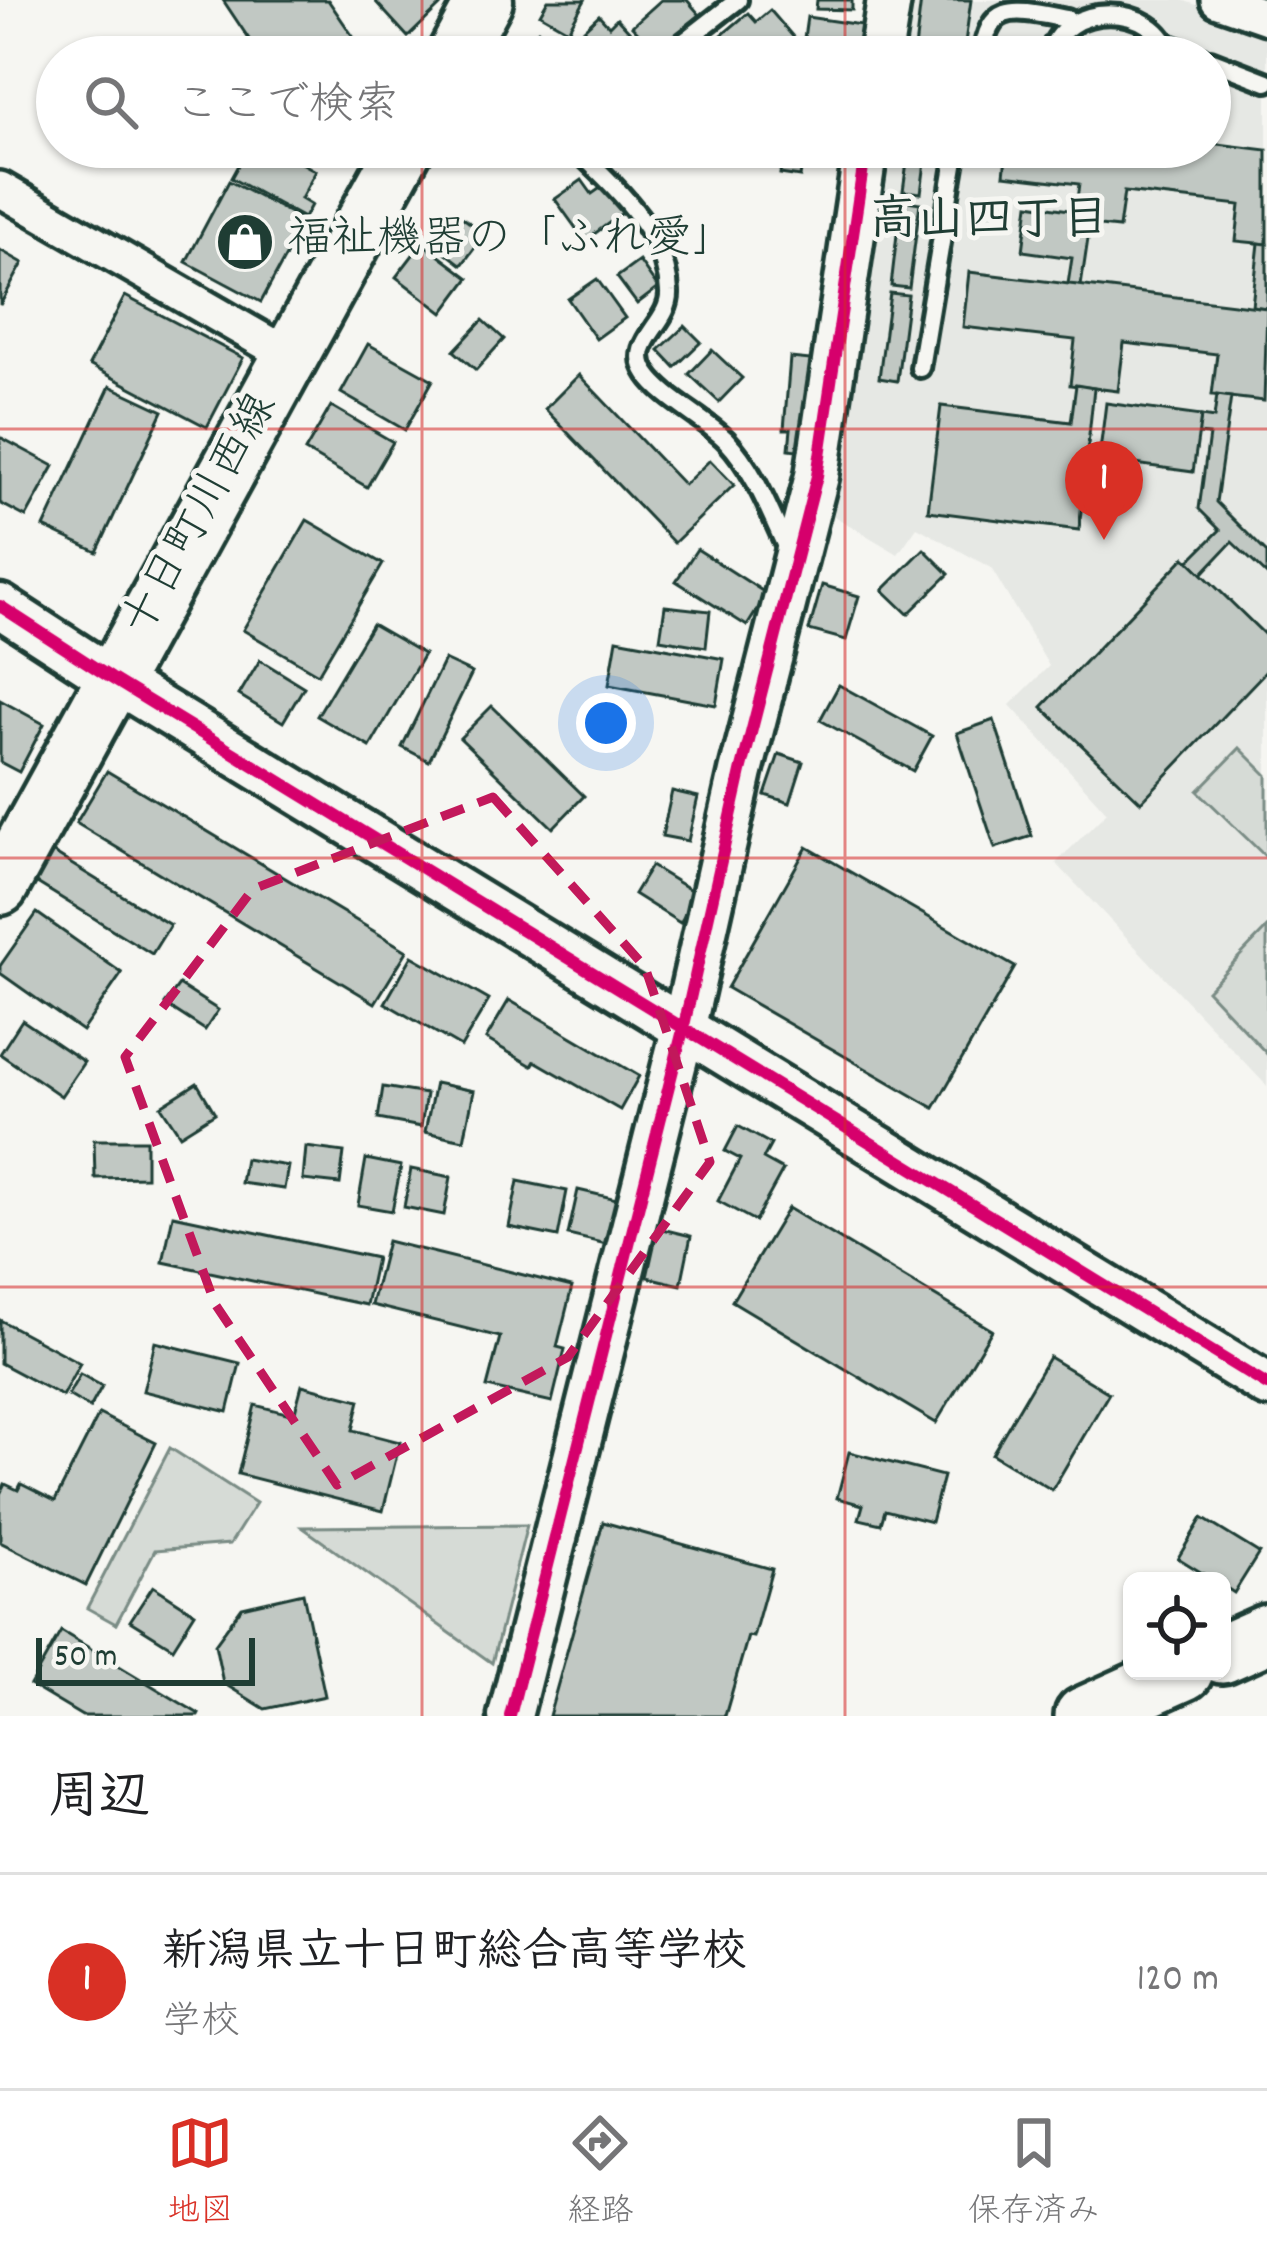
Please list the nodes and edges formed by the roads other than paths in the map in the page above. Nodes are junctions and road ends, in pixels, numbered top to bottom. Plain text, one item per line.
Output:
1 (738, 0) edge
2 (889, 0) edge
3 (1115, 0) edge
4 (1218, 0) edge
5 (1267, 17) edge
6 (1066, 19) junction
7 (693, 36) edge
8 (883, 36) edge
9 (984, 36) edge
10 (1055, 36) edge
11 (1162, 36) edge
12 (1231, 68) edge
13 (1267, 82) edge
14 (394, 168) edge
15 (595, 168) edge
16 (863, 168) edge
17 (953, 168) edge
18 (0, 189) edge
19 (291, 357) junction
20 (920, 368) dead end
21 (795, 565) junction
22 (0, 606) edge
23 (111, 678) junction
24 (0, 886) edge
25 (683, 1030) junction
26 (1267, 1385) edge
27 (1267, 1634) edge
28 (1231, 1650) edge
29 (1164, 1680) edge
30 (509, 1716) edge
31 (1084, 1716) edge

1 - 7 lane
2 - 8 street
3 - 6 lane
3 - 11 lane
4 - 5 street
6 - 9 lane
6 - 10 lane
12 - 13 lane
14 - 19 main road, 十日町川西線
15 - 21 lane
16 - 21 street
17 - 20 lane
18 - 19 street
19 - 23 main road, 十日町川西線
21 - 25 street
22 - 23 street
23 - 24 main road, 十日町川西線
23 - 25 street
25 - 26 street
25 - 30 street
27 - 28 highway
29 - 31 highway

